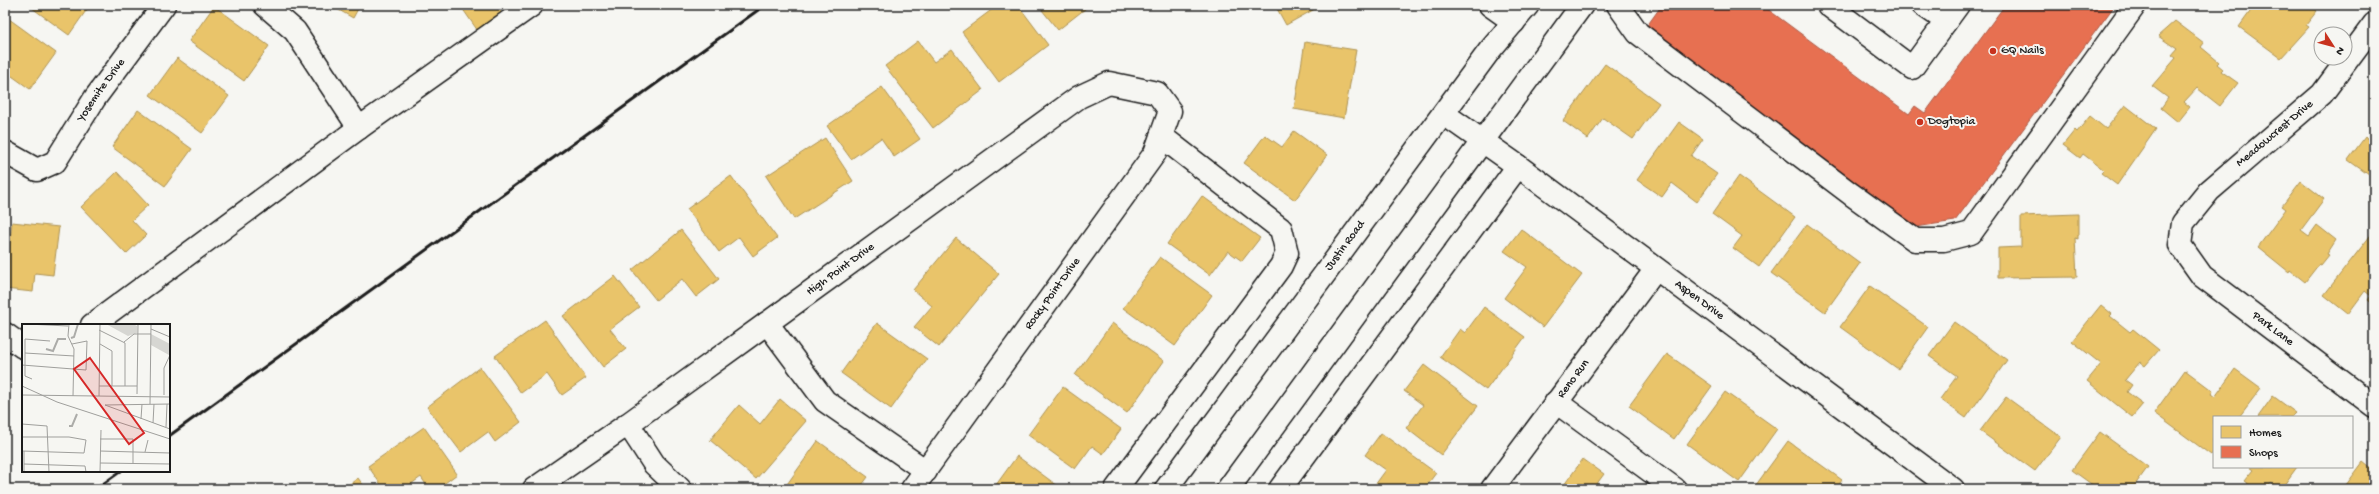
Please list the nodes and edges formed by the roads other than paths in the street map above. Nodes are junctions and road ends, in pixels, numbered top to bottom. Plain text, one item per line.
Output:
1 (164, 5) edge
2 (265, 5) edge
3 (532, 5) edge
4 (1490, 5) edge
5 (1528, 5) edge
6 (1582, 5) edge
7 (1618, 5) edge
8 (1828, 5) edge
9 (1923, 5) edge
10 (2135, 5) edge
11 (1952, 13) edge
12 (1514, 22) junction
13 (2374, 24) edge
14 (1157, 93) joint
15 (1444, 114) junction
16 (359, 128) junction
17 (1161, 136) junction
18 (1483, 141) junction
19 (5, 152) edge
20 (1518, 166) junction
21 (2180, 244) joint
22 (1656, 268) junction
23 (767, 323) junction
24 (93, 324) edge
25 (5, 334) edge
26 (22, 346) edge
27 (1556, 402) junction
28 (2374, 406) edge
29 (628, 424) junction
30 (926, 471) junction
31 (534, 489) edge
32 (680, 489) edge
33 (912, 489) edge
34 (1116, 489) edge
35 (1166, 489) edge
36 (1228, 489) edge
37 (1280, 489) edge
38 (1492, 489) edge
39 (1675, 489) edge
40 (1953, 489) edge

1 - 19 street, Yosemite Drive
2 - 16 street
3 - 16 street
4 - 12 street
5 - 12 street, Justin Road
6 - 18 street
7 - 10 street
8 - 11 street
9 - 11 street
12 - 15 street, Justin Road
13 - 21 street, Meadowcrest Drive
14 - 17 street, Rocky Point Drive
14 - 23 street, High Point Drive
15 - 18 street, Aspen Drive
15 - 35 street, Justin Road
16 - 24 street
17 - 30 street, Rocky Point Drive
17 - 34 street
18 - 20 street, Aspen Drive
18 - 36 street
20 - 22 street, Aspen Drive
20 - 37 street
21 - 28 street, Park Lane
22 - 27 street, Reno Run
22 - 40 street, Aspen Drive
23 - 29 street, High Point Drive
23 - 30 street
25 - 26 street
27 - 38 street, Reno Run
27 - 39 street
29 - 31 street, High Point Drive
29 - 32 street
30 - 33 street, Rocky Point Drive

